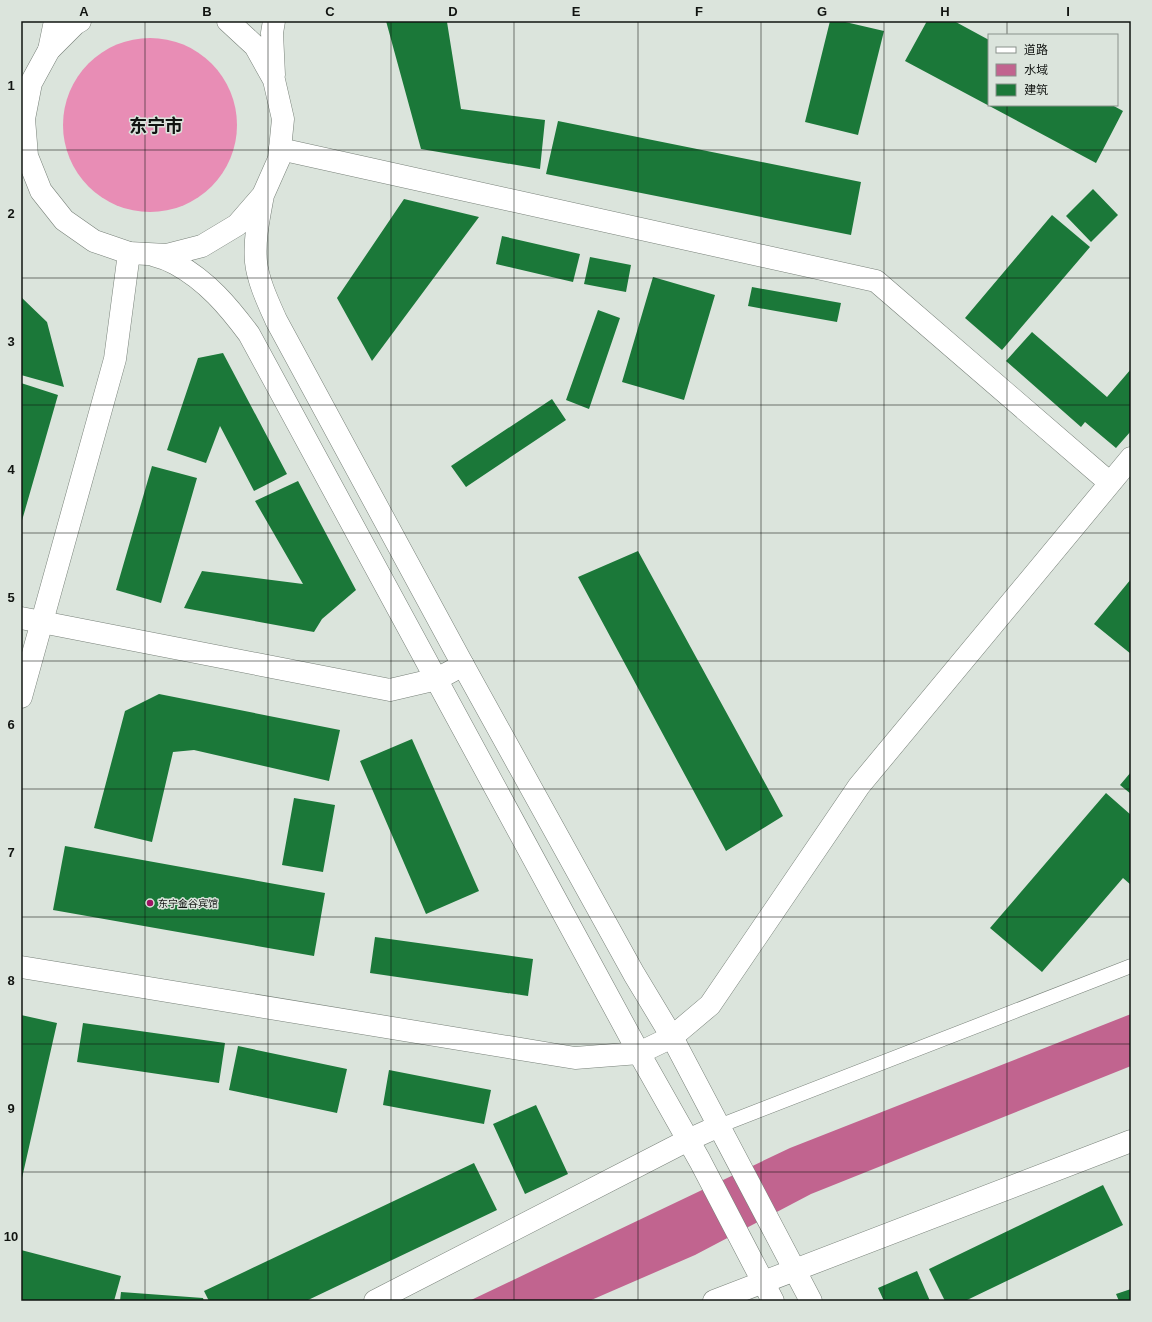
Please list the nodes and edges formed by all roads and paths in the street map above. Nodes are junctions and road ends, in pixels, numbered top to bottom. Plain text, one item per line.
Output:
1 (55, 21) edge
2 (80, 21) edge
3 (228, 21) edge
4 (274, 21) edge
5 (49, 50) junction
6 (21, 67) edge
7 (274, 80) junction
8 (280, 149) junction
9 (21, 169) edge
10 (41, 191) junction
11 (263, 195) junction
12 (129, 253) junction
13 (153, 255) junction
14 (1131, 458) edge
15 (1110, 483) junction
16 (31, 619) edge
17 (463, 664) junction
18 (437, 679) junction
19 (21, 697) edge
20 (1131, 966) edge
21 (21, 967) edge
22 (672, 1037) junction
23 (639, 1053) junction
24 (724, 1136) junction
25 (688, 1140) junction
26 (1131, 1141) edge
27 (795, 1270) junction
28 (768, 1292) edge
29 (376, 1301) edge
30 (714, 1301) edge
31 (811, 1301) edge

1 - 5 main road
2 - 5 main road
3 - 7 main road
4 - 7 main road
5 - 6 main road
5 - 10 main road
7 - 8 main road
8 - 11 main road
8 - 15 main road
9 - 10 main road
10 - 12 main road
11 - 13 main road
11 - 17 main road
12 - 13 main road
12 - 16 main road
13 - 18 main road
14 - 15 main road
15 - 22 main road
16 - 18 main road
16 - 19 main road
17 - 18 main road
17 - 22 main road
18 - 23 main road
20 - 24 lane
21 - 23 main road
22 - 23 main road
22 - 24 main road
23 - 25 main road
24 - 25 main road
24 - 27 main road
25 - 28 main road
25 - 29 main road
26 - 27 main road
27 - 28 main road
27 - 31 main road
28 - 30 main road

